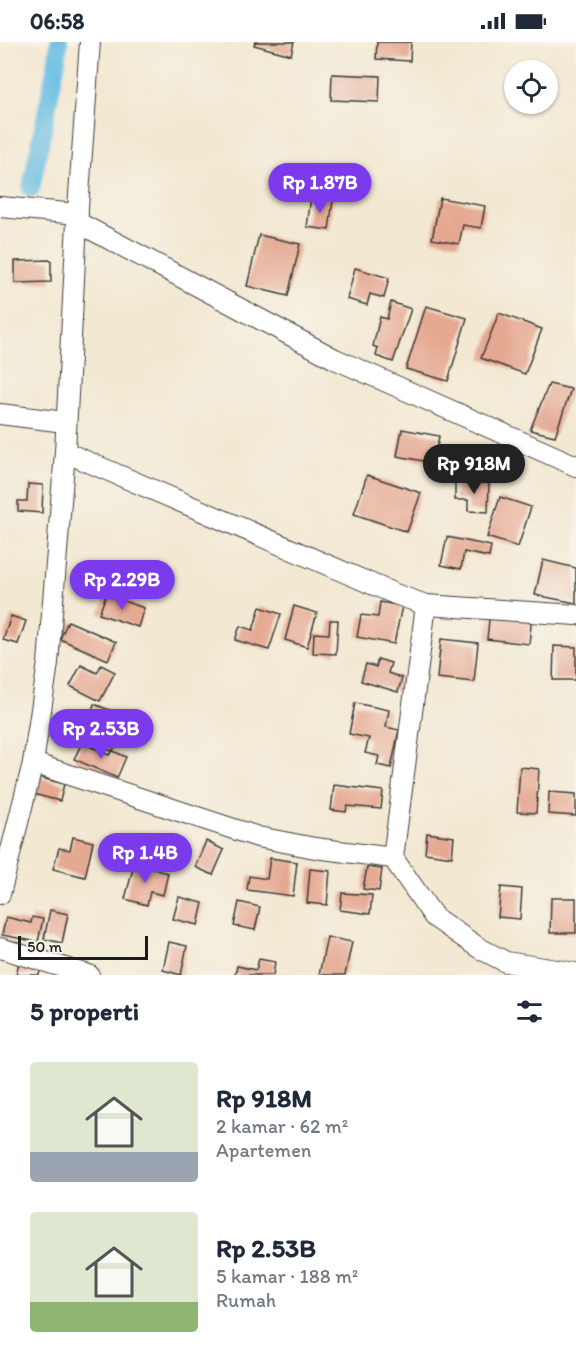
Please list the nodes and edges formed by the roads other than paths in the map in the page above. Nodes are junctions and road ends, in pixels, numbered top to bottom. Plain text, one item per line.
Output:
1 (90, 42) edge
2 (0, 207) edge
3 (78, 218) junction
4 (0, 414) edge
5 (65, 422) junction
6 (65, 452) junction
7 (576, 466) edge
8 (426, 605) junction
9 (576, 615) edge
10 (33, 763) junction
11 (393, 858) junction
12 (0, 894) edge
13 (0, 948) edge
14 (576, 973) edge
15 (89, 975) edge

1 - 3 street
2 - 3 street
3 - 5 street
3 - 7 street
4 - 5 street
5 - 6 street
6 - 8 street
6 - 10 street
8 - 9 street
8 - 11 street
10 - 11 street
10 - 12 street
11 - 14 street
13 - 15 street

